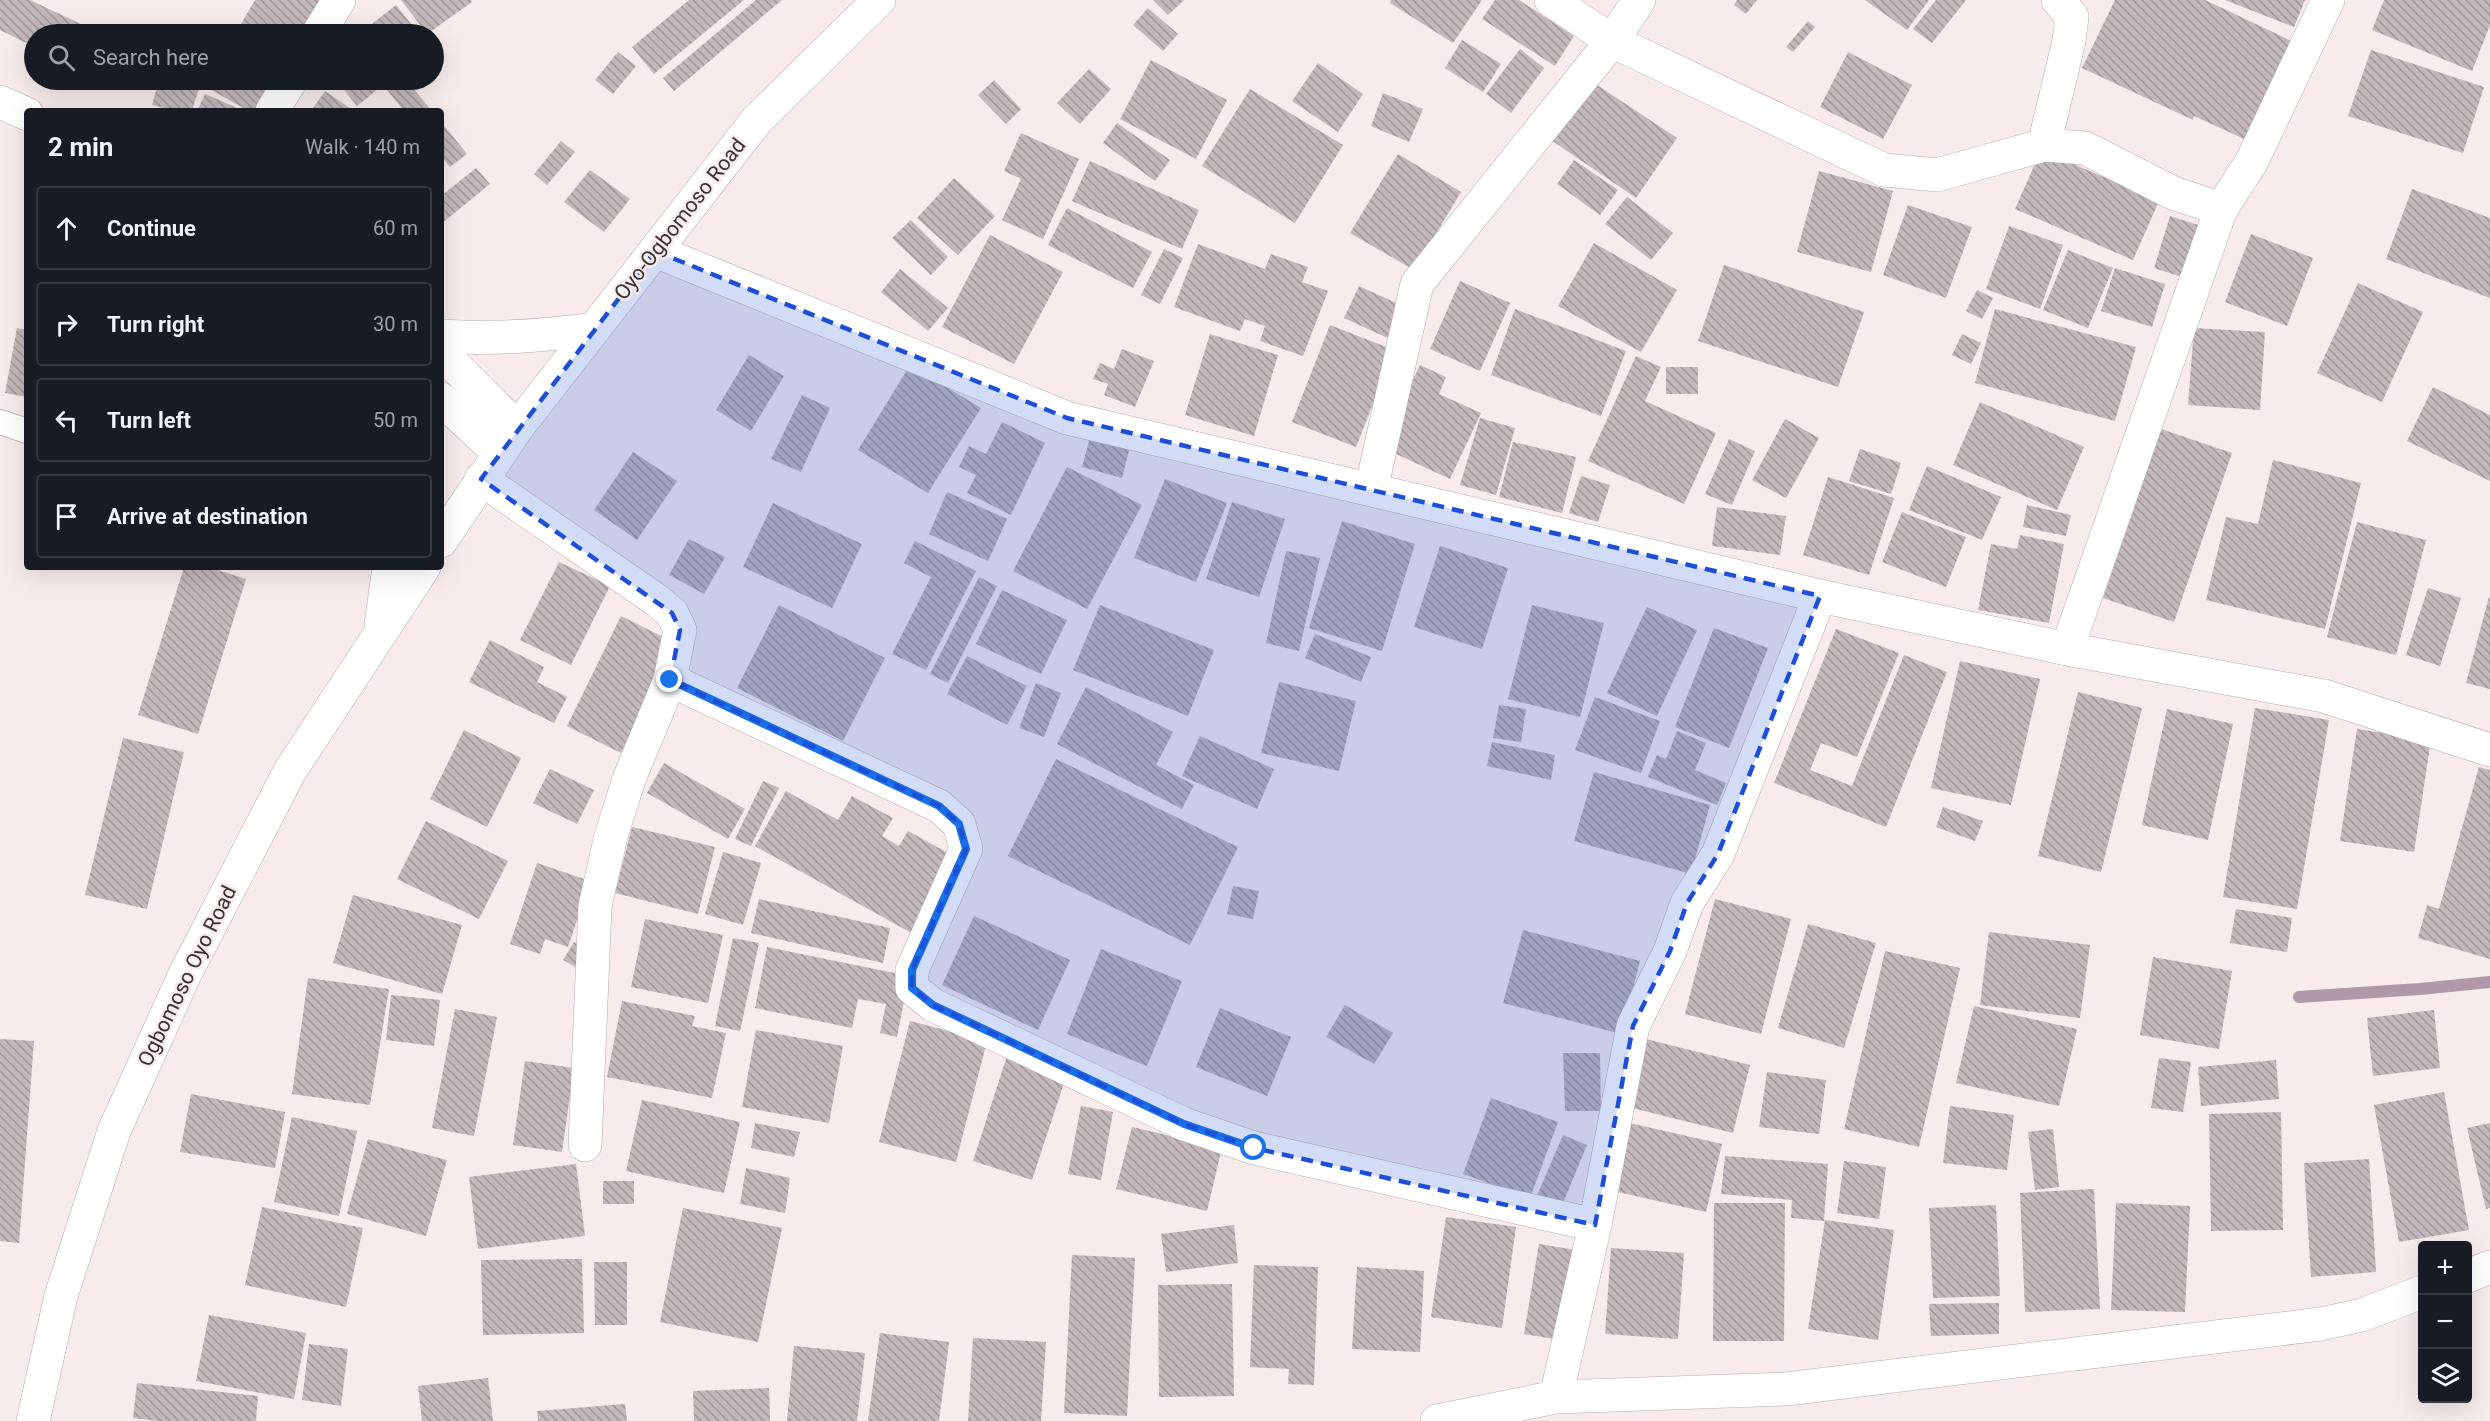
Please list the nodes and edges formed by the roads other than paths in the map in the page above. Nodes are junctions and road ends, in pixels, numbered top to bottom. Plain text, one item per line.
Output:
1 (339, 0) edge
2 (879, 0) edge
3 (1551, 0) edge
4 (1639, 0) edge
5 (2058, 0) edge
6 (2328, 0) edge
7 (324, 24) edge
8 (1612, 41) junction
9 (285, 90) edge
10 (0, 102) edge
11 (274, 108) edge
12 (24, 113) edge
13 (2044, 145) junction
14 (2221, 208) junction
15 (655, 251) junction
16 (593, 329) junction
17 (444, 336) edge
18 (444, 357) edge
19 (444, 402) edge
20 (0, 422) edge
21 (24, 430) edge
22 (499, 454) junction
23 (1371, 490) junction
24 (444, 536) edge
25 (389, 570) edge
26 (422, 570) edge
27 (1820, 596) junction
28 (379, 636) junction
29 (2067, 649) junction
30 (670, 680) junction
31 (2490, 750) edge
32 (585, 1145) dead end
33 (1595, 1225) junction
34 (2490, 1267) edge
35 (2472, 1274) edge
36 (2418, 1294) edge
37 (1556, 1397) junction
38 (33, 1421) edge
39 (1437, 1421) edge

1 - 7 main road
2 - 15 main road, Oyo-Ogbomoso Road
3 - 8 main road
4 - 8 main road
5 - 13 main road
6 - 14 main road
8 - 13 main road
8 - 23 main road
9 - 11 main road
10 - 12 main road
13 - 14 main road
14 - 29 main road
15 - 16 main road, Oyo-Ogbomoso Road
15 - 23 main road
16 - 17 main road
16 - 22 main road, Oyo-Ogbomoso Road
18 - 22 main road
19 - 22 main road
20 - 21 lane
22 - 24 main road
22 - 30 main road
23 - 27 main road
25 - 28 main road
26 - 28 main road, Ogbomoso Oyo Road
27 - 29 main road
27 - 33 main road
28 - 38 main road, Ogbomoso Oyo Road
29 - 31 main road
30 - 32 main road
30 - 33 main road
33 - 37 main road
34 - 35 main road
36 - 37 main road
37 - 39 main road

